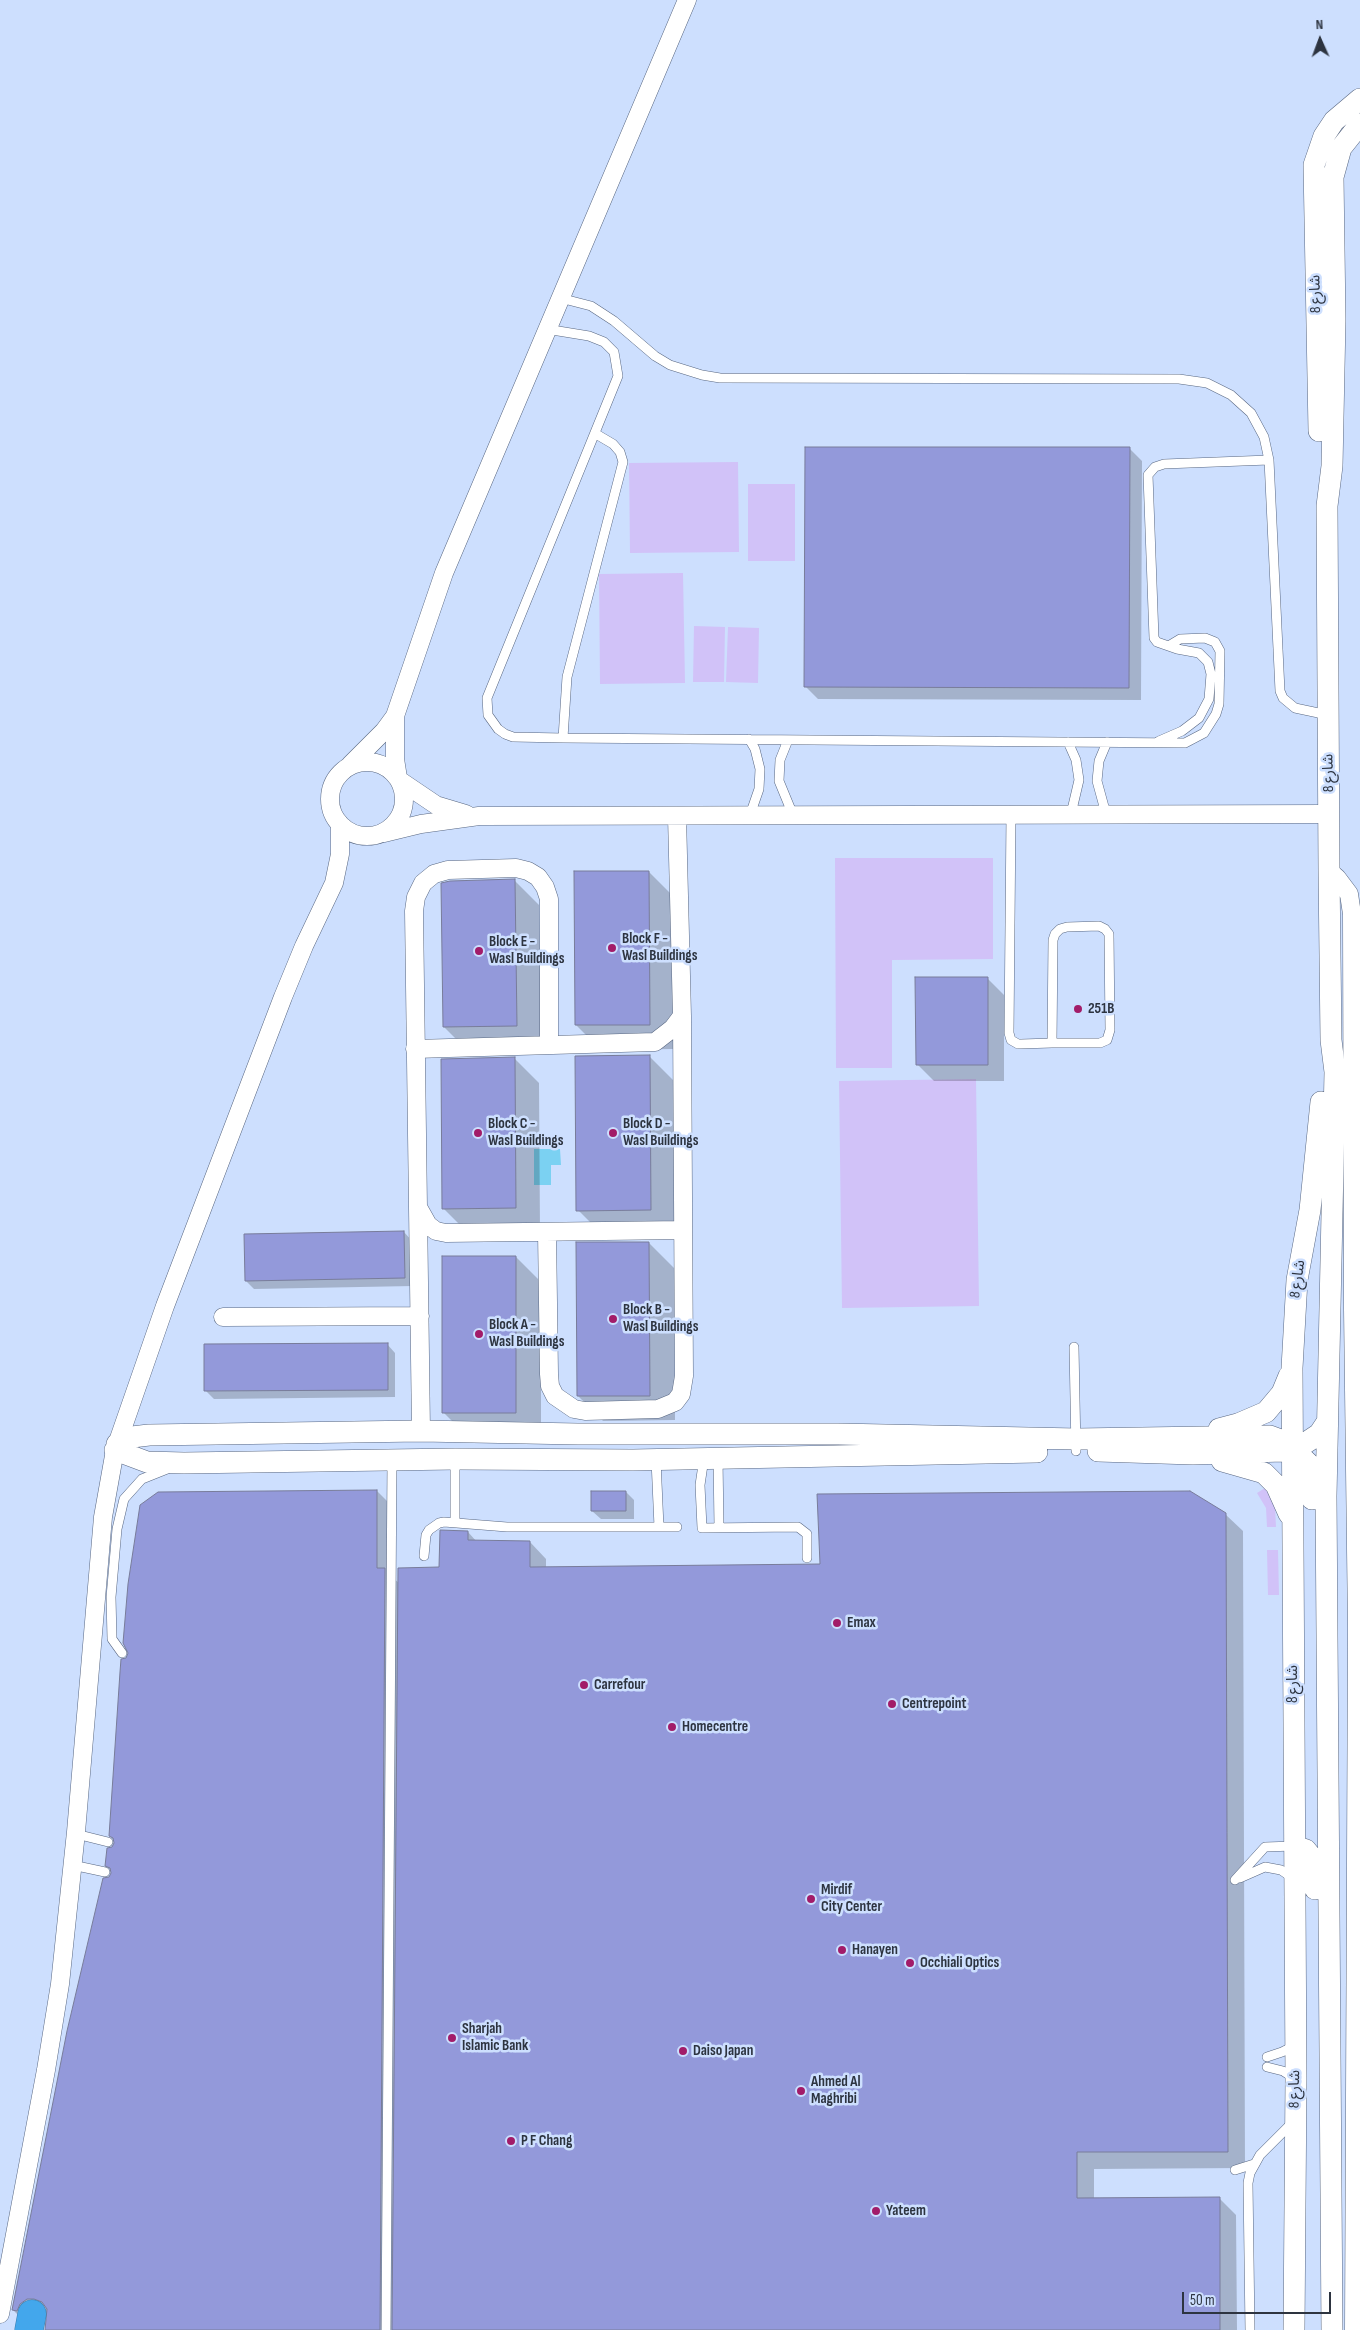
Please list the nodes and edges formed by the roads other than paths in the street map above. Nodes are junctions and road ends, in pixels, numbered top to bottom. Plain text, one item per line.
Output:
1 (687, 0) edge
2 (1360, 99) edge
3 (1360, 124) edge
4 (560, 298) junction
5 (546, 329) junction
6 (596, 434) junction
7 (1269, 460) junction
8 (1327, 506) junction
9 (1170, 645) junction
10 (1328, 715) junction
11 (395, 716) junction
12 (563, 738) junction
13 (749, 740) junction
14 (788, 740) junction
15 (1068, 742) junction
16 (1107, 742) junction
17 (1154, 742) junction
18 (350, 765) junction
19 (399, 779) junction
20 (1071, 814) junction
21 (1106, 814) junction
22 (1329, 814) junction
23 (750, 815) junction
24 (1011, 815) junction
25 (479, 816) junction
26 (677, 816) junction
27 (793, 816) junction
28 (340, 824) junction
29 (384, 833) junction
30 (1328, 871) junction
31 (682, 1016) junction
32 (1331, 1040) junction
33 (655, 1042) junction
34 (1052, 1044) junction
35 (549, 1045) junction
36 (415, 1049) junction
37 (682, 1068) junction
38 (418, 1208) junction
39 (683, 1230) junction
40 (547, 1232) junction
41 (420, 1316) junction
42 (223, 1317) dead end
43 (1074, 1347) dead end
44 (1292, 1368) junction
45 (1327, 1422) junction
46 (421, 1431) junction
47 (578, 1434) junction
48 (838, 1434) junction
49 (1077, 1445) junction
50 (1189, 1445) junction
51 (116, 1447) junction
52 (1293, 1448) junction
53 (711, 1458) junction
54 (455, 1459) junction
55 (656, 1459) junction
56 (392, 1460) junction
57 (184, 1463) junction
58 (455, 1522) junction
59 (1293, 1524) junction
60 (659, 1527) junction
61 (677, 1527) dead end
62 (719, 1527) junction
63 (424, 1556) dead end
64 (807, 1558) dead end
65 (1328, 1618) junction
66 (122, 1653) dead end
67 (76, 1832) junction
68 (108, 1842) dead end
69 (1294, 1846) junction
70 (73, 1863) junction
71 (105, 1872) dead end
72 (1294, 1879) junction
73 (1330, 1938) junction
74 (1296, 2045) junction
75 (1267, 2057) dead end
76 (1267, 2067) dead end
77 (1296, 2080) junction
78 (1295, 2120) junction
79 (1254, 2164) junction
80 (1235, 2170) dead end
81 (0, 2314) edge
82 (386, 2330) edge
83 (1250, 2330) edge
84 (1294, 2330) edge
85 (1332, 2330) edge
86 (1354, 2330) edge

1 - 4 street
2 - 8 street, شارع 8
3 - 8 street, شارع 8
4 - 5 street
4 - 7 lane
5 - 6 lane
5 - 11 street
6 - 12 lane
6 - 12 lane
7 - 9 lane
7 - 10 lane
8 - 10 street, شارع 8
9 - 17 lane
9 - 17 lane
10 - 22 street, شارع 8
11 - 18 street
11 - 19 street
12 - 13 lane
13 - 14 lane
13 - 23 lane
14 - 15 lane
14 - 27 lane
15 - 16 lane
15 - 20 lane
16 - 17 lane
16 - 21 lane
18 - 19 street
18 - 28 street
19 - 25 street
19 - 29 street
20 - 21 street
20 - 24 street
21 - 22 street
22 - 30 street, شارع 8
23 - 26 street
23 - 27 street
24 - 27 street
24 - 34 lane
25 - 26 street
25 - 29 street
26 - 31 street
28 - 29 street
28 - 51 street
30 - 32 street, شارع 8
30 - 86 street
31 - 33 street
31 - 37 street
32 - 44 street, شارع 8
32 - 45 street, شارع 8
33 - 35 street
33 - 37 street
34 - 34 lane
35 - 36 street
35 - 36 street
36 - 38 street
37 - 39 street
38 - 40 street
38 - 41 street
39 - 40 street
39 - 40 street
41 - 42 street
41 - 46 street
43 - 49 lane
44 - 50 street
44 - 52 street, شارع 8
45 - 52 street
45 - 65 street, شارع 8
46 - 47 street
46 - 51 street
47 - 48 street
47 - 56 street
48 - 49 street
48 - 53 street
49 - 50 street
49 - 53 street
50 - 52 street
50 - 59 street
51 - 57 street
51 - 67 street
52 - 59 street, شارع 8
52 - 65 street
53 - 55 street
53 - 62 lane
53 - 62 lane
54 - 55 street
54 - 56 street
54 - 58 lane
55 - 60 lane
56 - 57 street
56 - 82 lane
57 - 66 lane
58 - 60 lane
58 - 63 lane
59 - 69 street, شارع 8
60 - 61 lane
62 - 64 lane
65 - 73 street, شارع 8
67 - 68 lane
67 - 70 street
69 - 72 street, شارع 8
69 - 72 lane
69 - 73 street
70 - 71 lane
70 - 81 street
72 - 74 street, شارع 8
73 - 85 street, شارع 8
74 - 75 lane
74 - 77 street, شارع 8
76 - 77 lane
77 - 78 street, شارع 8
78 - 79 lane
78 - 84 street, شارع 8
79 - 80 lane
79 - 83 lane

